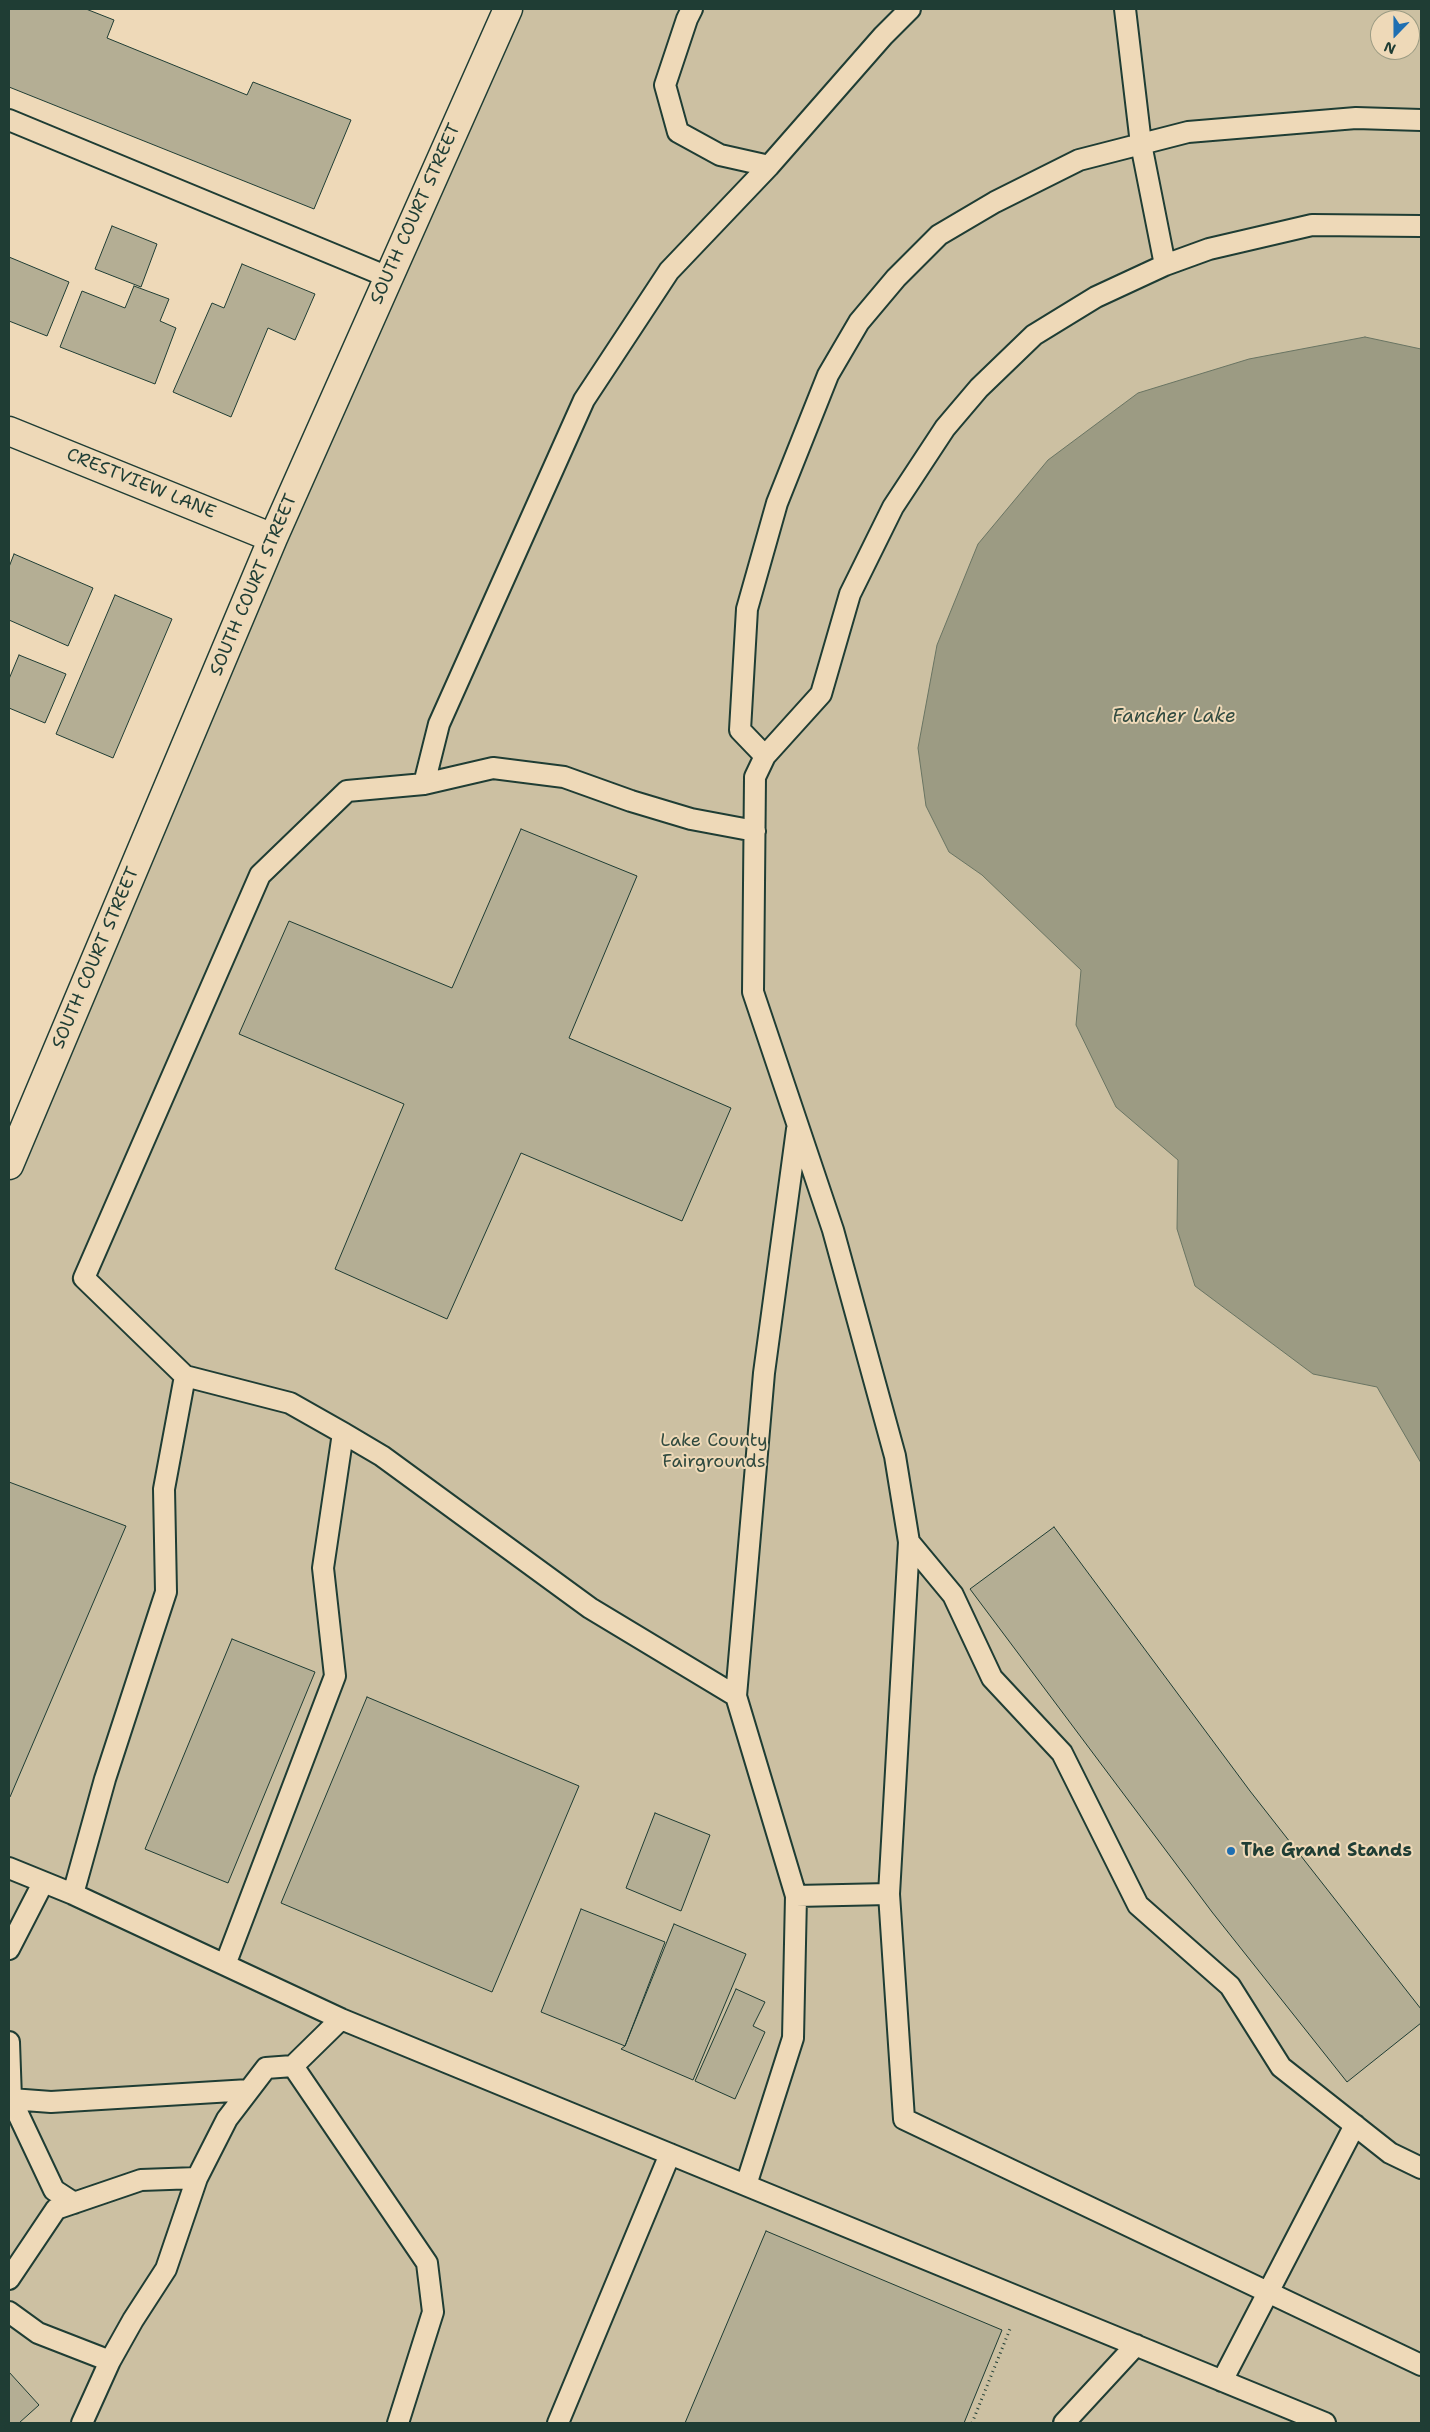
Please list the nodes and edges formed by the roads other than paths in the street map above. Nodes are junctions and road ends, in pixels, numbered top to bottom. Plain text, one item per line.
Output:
1 (508, 9) edge
2 (692, 9) edge
3 (910, 9) edge
4 (1125, 9) edge
5 (9, 120) edge
6 (1421, 120) edge
7 (1141, 144) junction
8 (769, 166) junction
9 (1421, 226) edge
10 (1165, 265) junction
11 (388, 277) junction
12 (9, 431) edge
13 (273, 538) junction
14 (765, 756) junction
15 (424, 784) junction
16 (755, 831) junction
17 (18, 1118) edge
18 (798, 1124) junction
19 (9, 1165) edge
20 (185, 1376) junction
21 (343, 1433) junction
22 (908, 1542) junction
23 (736, 1696) junction
24 (9, 1868) edge
25 (43, 1883) junction
26 (73, 1894) junction
27 (889, 1894) junction
28 (796, 1896) junction
29 (9, 1949) edge
30 (225, 1965) junction
31 (341, 2019) junction
32 (9, 2042) edge
33 (293, 2066) junction
34 (249, 2090) junction
35 (11, 2099) junction
36 (1355, 2125) junction
37 (670, 2154) junction
38 (1421, 2168) edge
39 (197, 2178) junction
40 (746, 2186) junction
41 (74, 2203) junction
42 (9, 2279) edge
43 (1268, 2293) junction
44 (9, 2312) edge
45 (1136, 2346) junction
46 (110, 2362) junction
47 (1421, 2365) edge
48 (1222, 2381) junction
49 (82, 2423) edge
50 (398, 2423) edge
51 (558, 2423) edge
52 (1064, 2423) edge
53 (1325, 2423) edge

1 - 11 street, SOUTH COURT STREET
2 - 8 lane
3 - 8 lane
4 - 7 lane
5 - 11 lane
6 - 7 lane
7 - 10 lane
7 - 14 lane
8 - 15 lane
9 - 10 lane
10 - 14 lane
11 - 13 street, SOUTH COURT STREET
12 - 13 street, CRESTVIEW LANE
13 - 17 street, SOUTH COURT STREET
14 - 16 lane
15 - 16 lane
15 - 20 lane
16 - 18 lane
17 - 19 street, SOUTH COURT STREET
18 - 22 lane
18 - 23 lane
20 - 21 lane
20 - 26 lane
21 - 23 lane
21 - 30 lane
22 - 27 lane
22 - 36 lane
23 - 28 lane
24 - 25 lane
25 - 26 lane
25 - 29 lane
26 - 30 lane
27 - 28 lane
27 - 43 lane
28 - 40 lane
30 - 31 lane
31 - 33 lane
31 - 37 lane
32 - 35 lane
33 - 34 lane
33 - 50 lane
34 - 35 lane
34 - 39 lane
35 - 41 lane
36 - 38 lane
36 - 43 lane
37 - 40 lane
37 - 51 lane
39 - 41 lane
39 - 46 lane
40 - 45 lane
41 - 42 lane
43 - 47 lane
43 - 48 lane
44 - 46 lane
45 - 48 lane
45 - 52 lane
46 - 49 lane
48 - 53 lane

